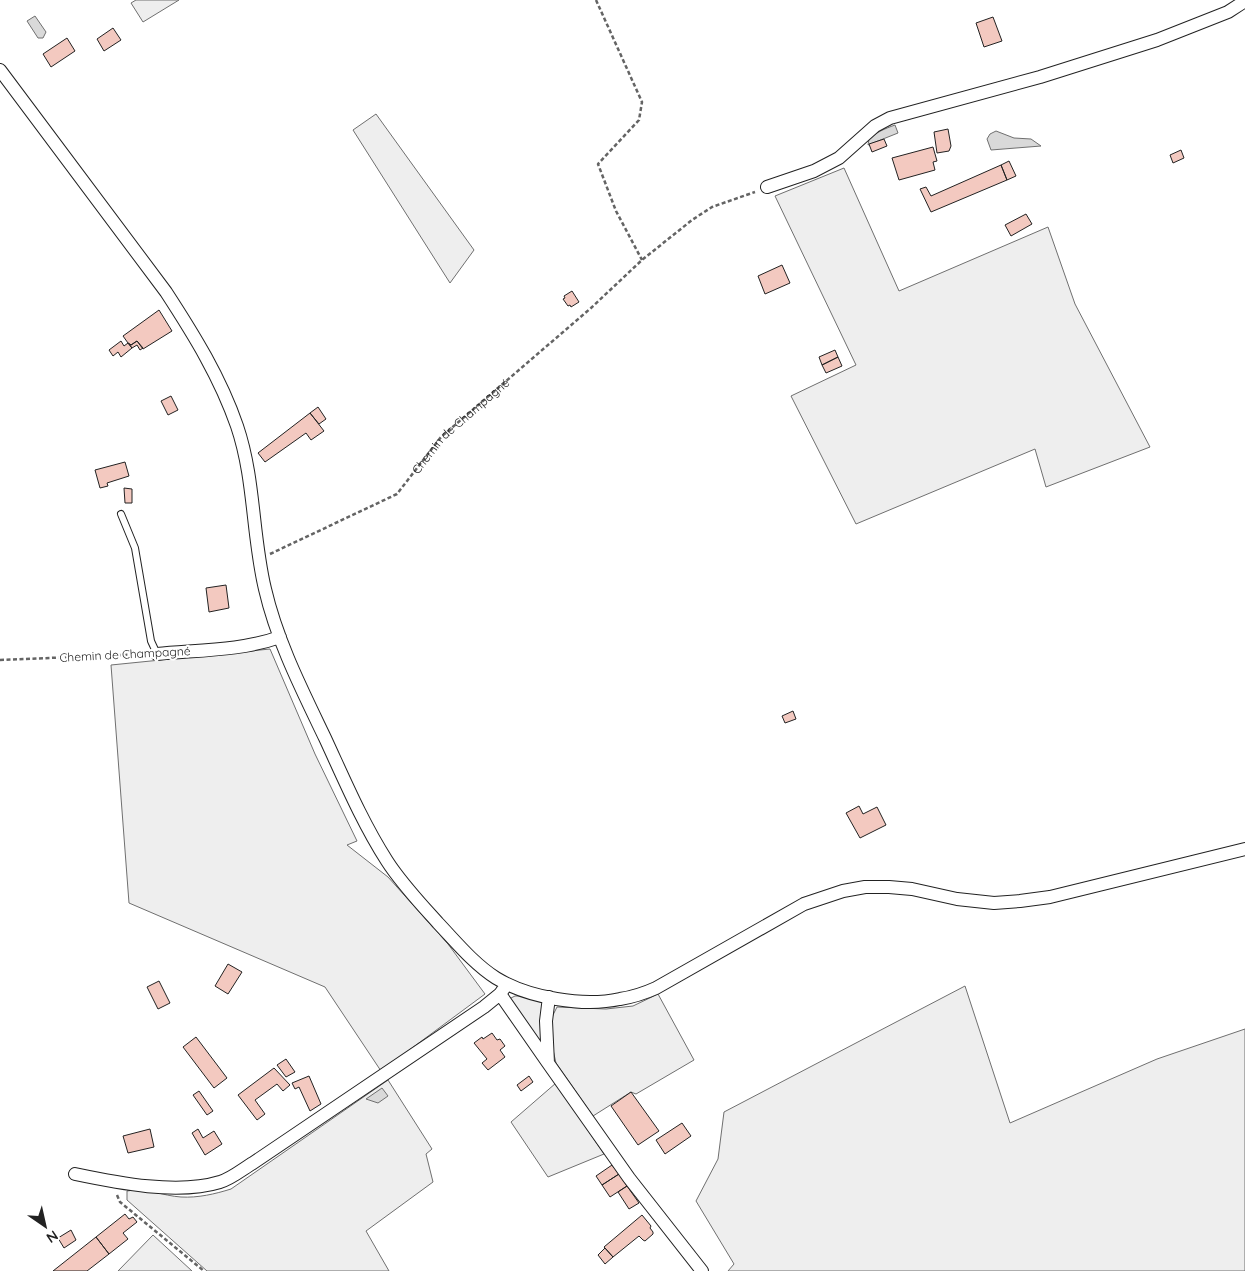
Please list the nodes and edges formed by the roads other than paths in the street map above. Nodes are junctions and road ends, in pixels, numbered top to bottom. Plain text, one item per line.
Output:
1 (1245, 0) edge
2 (0, 70) edge
3 (767, 188) road end
4 (121, 514) dead end
5 (280, 637) junction
6 (157, 654) joint
7 (1245, 849) edge
8 (504, 989) junction
9 (549, 997) junction
10 (548, 1063) junction
11 (75, 1174) dead end
12 (702, 1271) edge

1 - 3 street
2 - 5 street
4 - 6 lane
5 - 6 street, Chemin de Champagné
5 - 8 street
7 - 9 street
8 - 9 street
8 - 10 street
8 - 11 street
9 - 10 street
10 - 12 street

